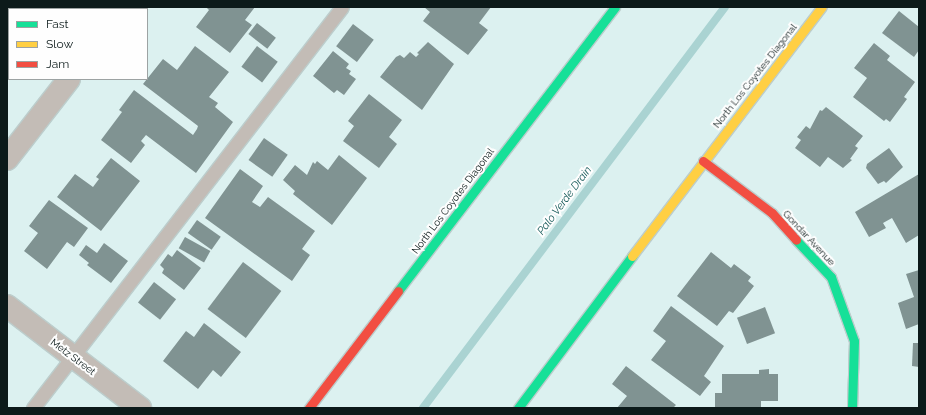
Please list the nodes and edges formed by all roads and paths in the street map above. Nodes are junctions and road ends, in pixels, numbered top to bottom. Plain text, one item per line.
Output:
1 (342, 7) edge
2 (615, 7) edge
3 (822, 7) edge
4 (67, 80) edge
5 (7, 159) edge
6 (702, 161) junction
7 (7, 306) edge
8 (73, 357) junction
9 (33, 408) edge
10 (140, 408) edge
11 (309, 408) edge
12 (518, 408) edge
13 (852, 408) edge

1 - 8 lane
2 - 11 street, North Los Coyotes Diagonal
3 - 6 street, North Los Coyotes Diagonal
4 - 5 street
6 - 12 street, North Los Coyotes Diagonal
6 - 13 street, Gondar Avenue
7 - 8 street, Metz Street
8 - 9 lane
8 - 10 street, Metz Street

